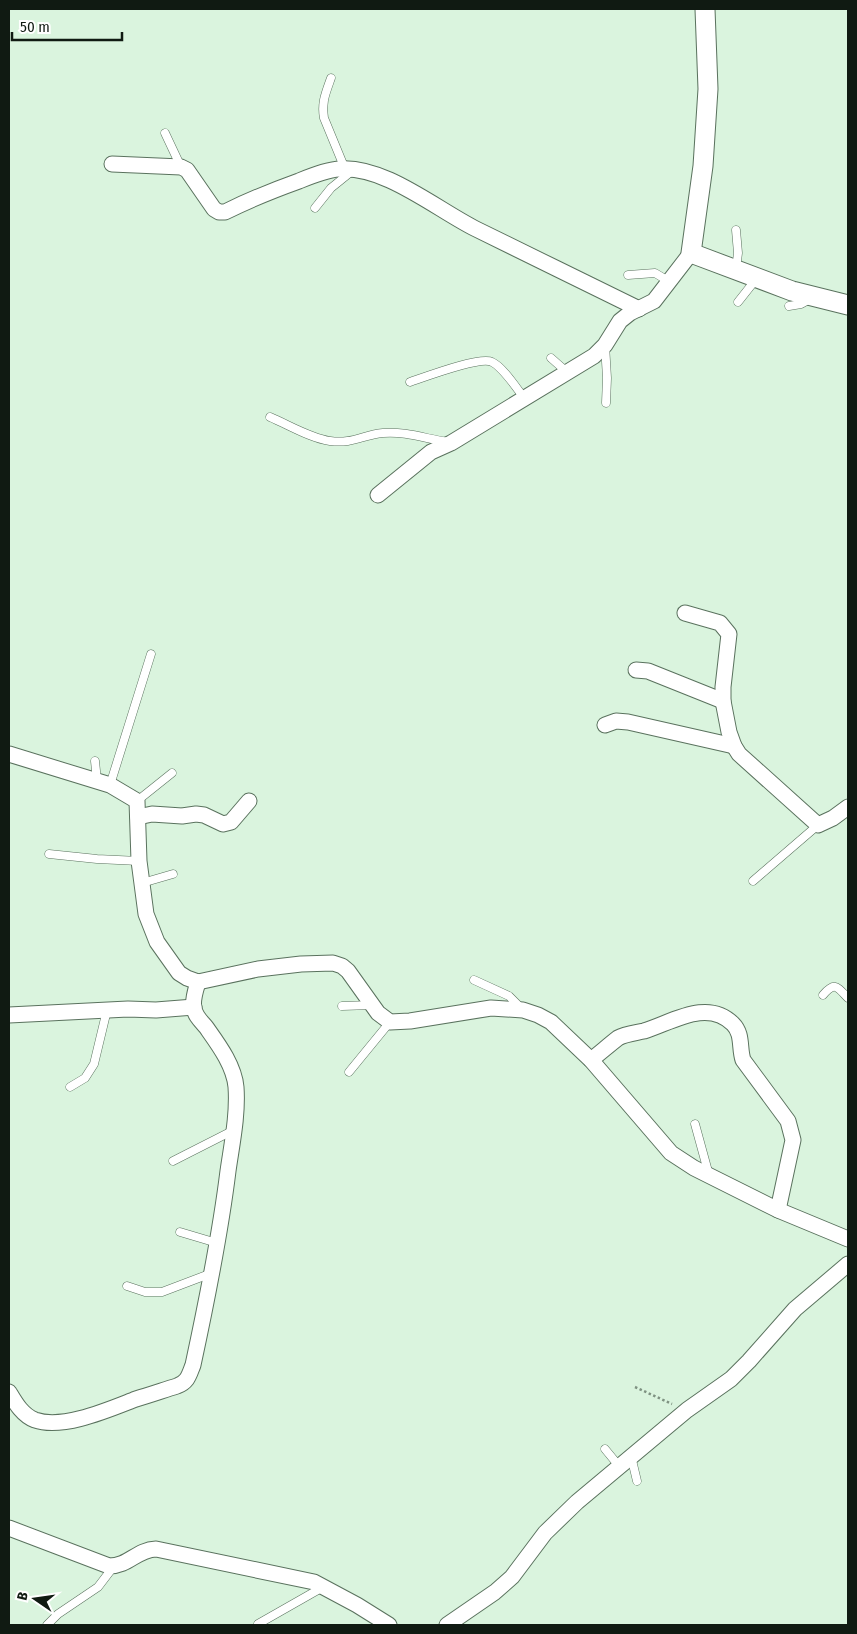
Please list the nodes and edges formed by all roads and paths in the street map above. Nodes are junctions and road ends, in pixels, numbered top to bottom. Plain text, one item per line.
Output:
1 (705, 9) edge
2 (331, 78) dead end
3 (165, 133) dead end
4 (112, 164) dead end
5 (181, 167) junction
6 (349, 170) junction
7 (315, 208) dead end
8 (736, 230) dead end
9 (691, 253) junction
10 (736, 268) junction
11 (628, 275) dead end
12 (758, 278) junction
13 (670, 282) junction
14 (812, 296) junction
15 (738, 302) dead end
16 (848, 304) edge
17 (789, 306) dead end
18 (639, 309) junction
19 (605, 345) junction
20 (551, 358) dead end
21 (568, 373) junction
22 (410, 382) dead end
23 (525, 399) junction
24 (606, 403) dead end
25 (270, 416) dead end
26 (451, 443) junction
27 (378, 495) dead end
28 (685, 613) dead end
29 (151, 654) dead end
30 (636, 670) dead end
31 (723, 701) junction
32 (605, 724) dead end
33 (734, 746) junction
34 (9, 754) edge
35 (95, 761) dead end
36 (172, 773) dead end
37 (103, 783) junction
38 (137, 801) junction
39 (249, 801) dead end
40 (848, 807) edge
41 (138, 817) junction
42 (818, 825) junction
43 (49, 854) dead end
44 (139, 861) junction
45 (173, 874) dead end
46 (753, 881) dead end
47 (142, 883) junction
48 (474, 980) dead end
49 (198, 982) junction
50 (823, 995) dead end
51 (848, 998) edge
52 (372, 1005) junction
53 (194, 1006) junction
54 (342, 1006) dead end
55 (107, 1010) junction
56 (522, 1010) junction
57 (9, 1015) edge
58 (390, 1022) junction
59 (591, 1060) junction
60 (349, 1072) dead end
61 (70, 1086) dead end
62 (695, 1124) dead end
63 (234, 1130) junction
64 (173, 1161) dead end
65 (709, 1176) junction
66 (778, 1210) junction
67 (180, 1232) dead end
68 (848, 1239) edge
69 (217, 1242) junction
70 (848, 1264) edge
71 (212, 1273) junction
72 (126, 1286) dead end
73 (635, 1387) dead end
74 (9, 1392) edge
75 (687, 1410) junction
76 (605, 1449) dead end
77 (625, 1461) junction
78 (637, 1481) dead end
79 (9, 1528) edge
80 (114, 1566) junction
81 (324, 1587) junction
82 (258, 1624) edge
83 (47, 1625) edge
84 (390, 1625) edge
85 (447, 1625) edge

1 - 9 street
2 - 6 lane
3 - 5 lane
4 - 5 street
5 - 6 street
6 - 7 lane
6 - 18 street
8 - 10 lane
9 - 10 street
9 - 13 street
10 - 12 street
11 - 13 lane
12 - 14 street
12 - 15 lane
13 - 18 street
14 - 16 street
14 - 17 lane
18 - 19 street
19 - 21 street
19 - 24 lane
20 - 21 lane
21 - 23 street
22 - 23 lane
23 - 26 street
25 - 26 lane
26 - 27 street
28 - 31 street
29 - 37 lane
30 - 31 street
31 - 33 street
32 - 33 street
33 - 42 street
34 - 37 street
35 - 37 lane
36 - 38 lane
37 - 38 street
38 - 41 street
39 - 41 street
40 - 42 street
41 - 44 street
42 - 46 lane
43 - 44 lane
44 - 47 street
45 - 47 lane
47 - 49 street
48 - 56 lane
49 - 52 street
49 - 53 street
50 - 51 lane
52 - 54 lane
52 - 58 street
53 - 55 street
53 - 63 street
55 - 57 street
55 - 61 lane
56 - 58 street
56 - 59 street
58 - 60 lane
59 - 65 street
59 - 66 street
62 - 65 lane
63 - 64 lane
63 - 69 street
65 - 66 street
66 - 68 street
67 - 69 lane
69 - 71 street
70 - 75 street
71 - 72 lane
71 - 74 street
73 - 75 path
75 - 77 street
76 - 77 lane
77 - 78 lane
77 - 85 street
79 - 80 street
80 - 81 street
80 - 83 lane
81 - 82 lane
81 - 84 street

